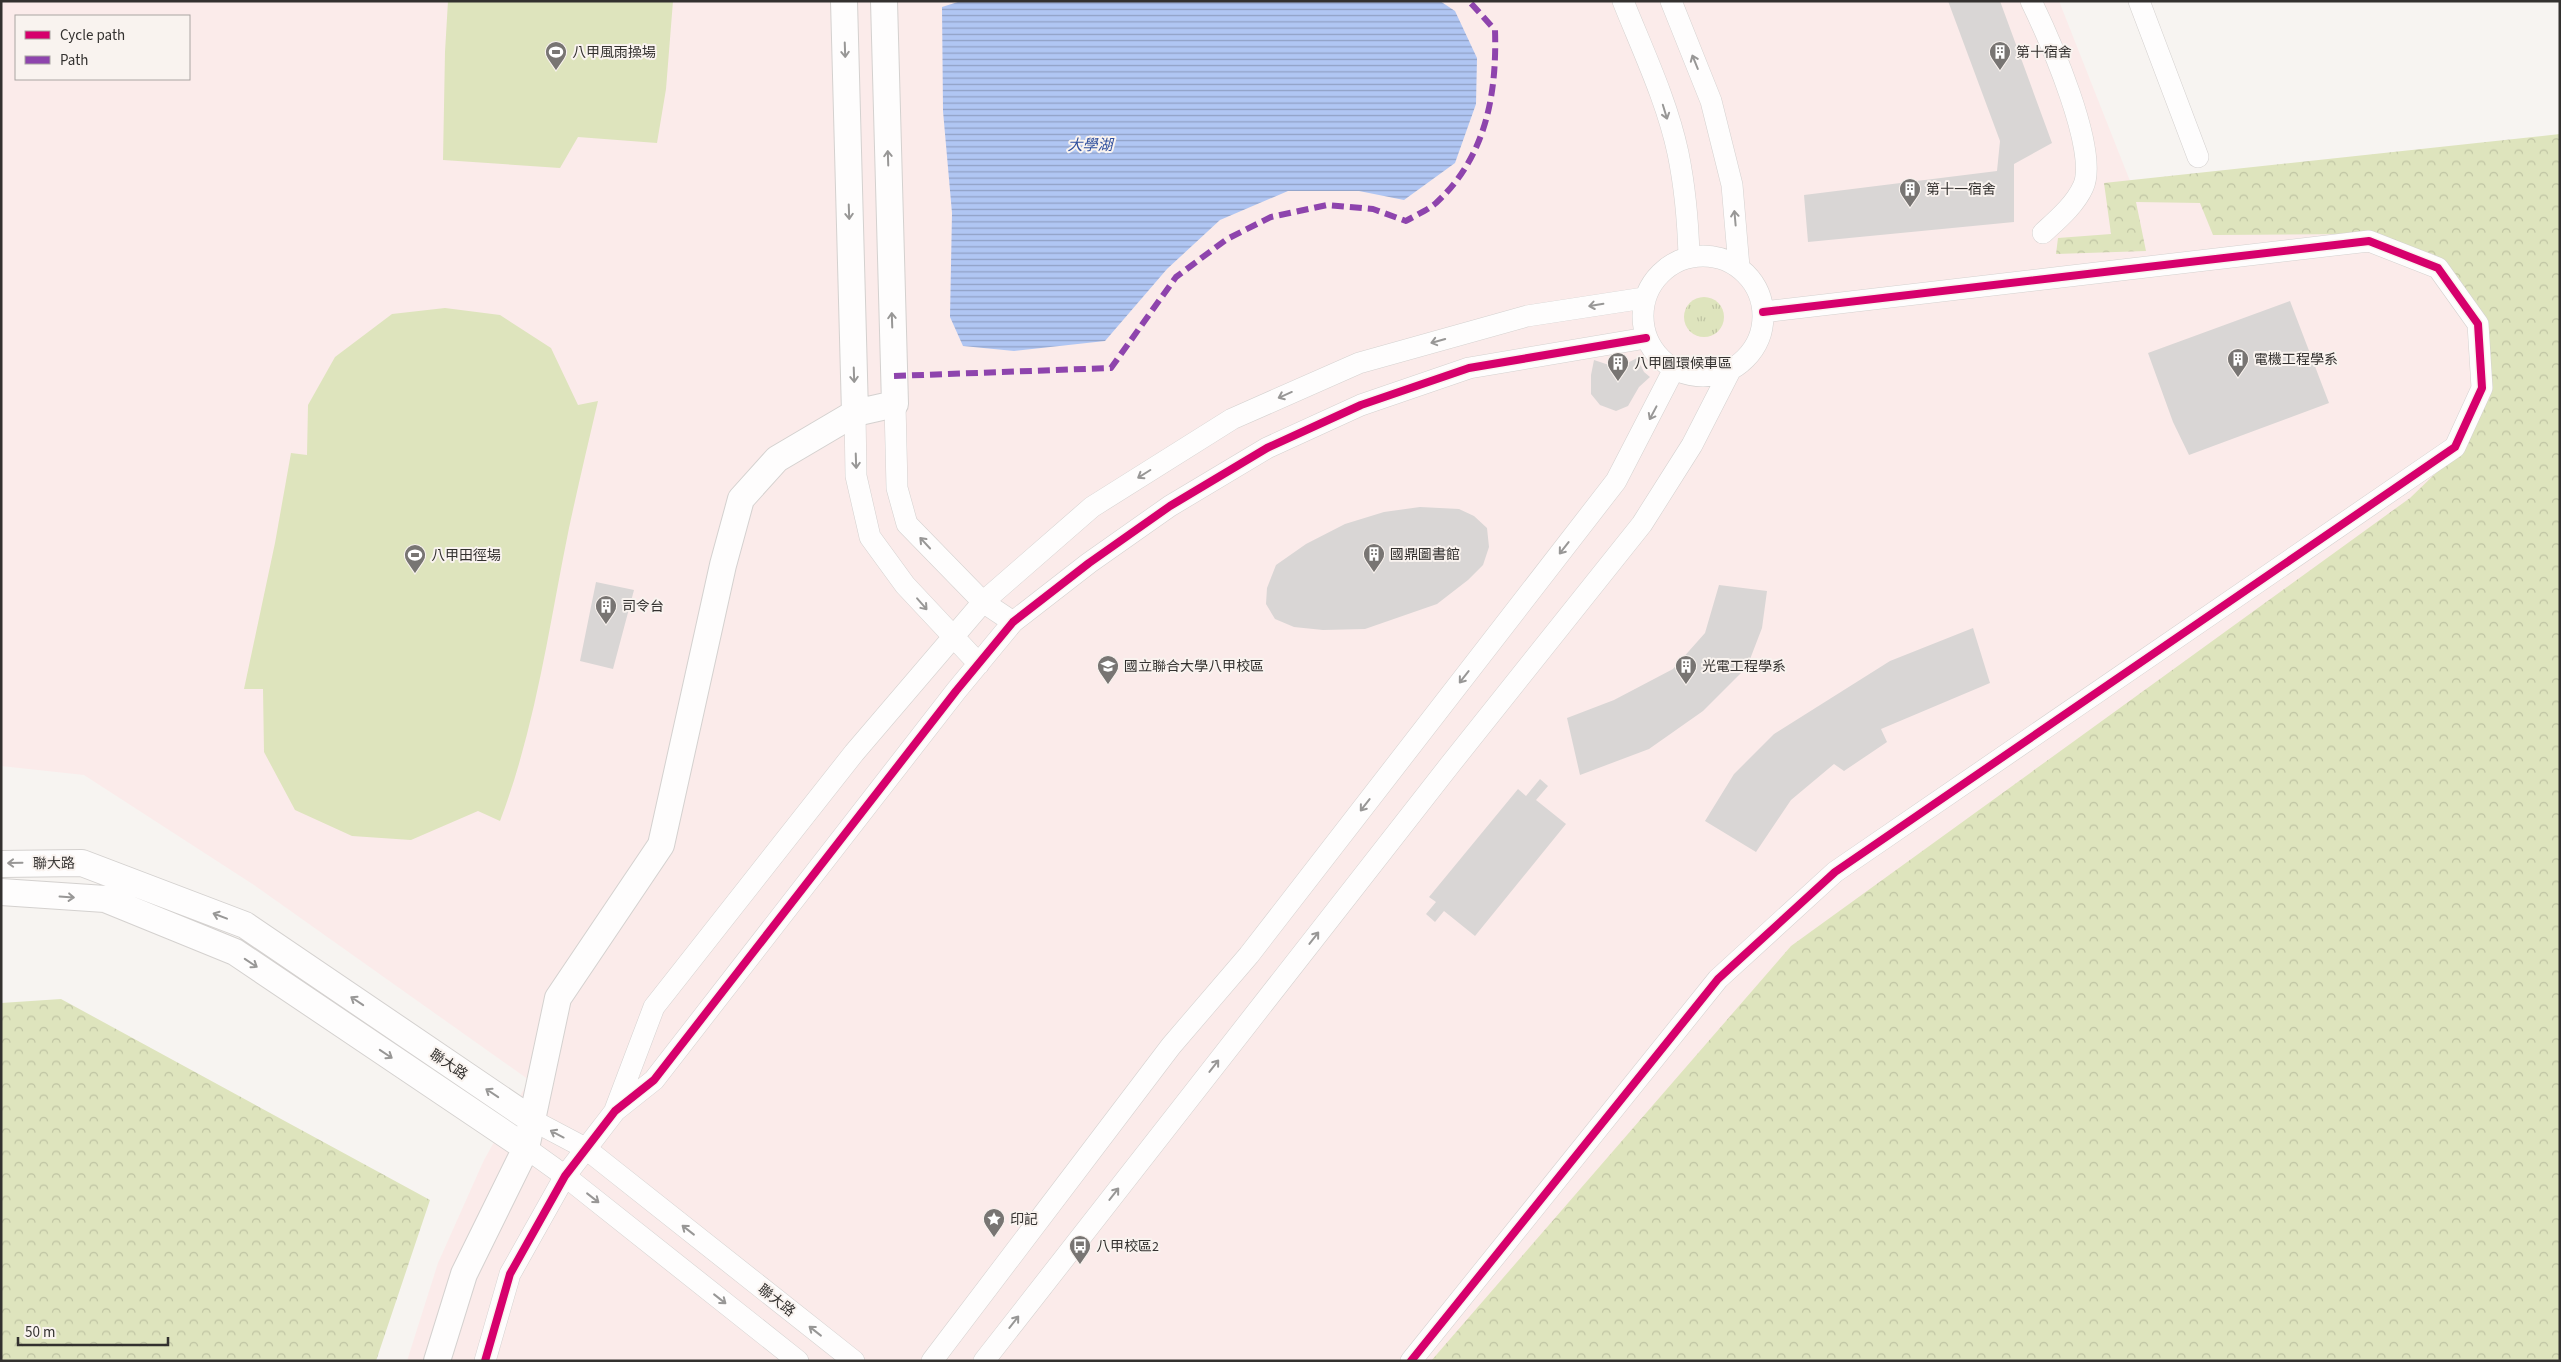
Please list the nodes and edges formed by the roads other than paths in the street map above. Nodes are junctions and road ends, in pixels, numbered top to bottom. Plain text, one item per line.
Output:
1 (844, 1) edge
2 (884, 1) edge
3 (1623, 1) edge
4 (1671, 1) edge
5 (2031, 1) edge
6 (2139, 1) edge
7 (2198, 156) dead end
8 (2043, 233) dead end
9 (1689, 256) junction
10 (1739, 267) junction
11 (1644, 298) junction
12 (1764, 312) junction
13 (1646, 338) junction
14 (1674, 369) junction
15 (1731, 369) junction
16 (895, 404) junction
17 (855, 413) junction
18 (983, 602) junction
19 (1013, 622) junction
20 (952, 638) junction
21 (979, 664) junction
22 (1, 864) edge
23 (1, 892) edge
24 (615, 1111) junction
25 (532, 1120) junction
26 (526, 1148) junction
27 (585, 1148) junction
28 (565, 1176) junction
29 (438, 1361) edge
30 (485, 1361) edge
31 (798, 1361) edge
32 (854, 1361) edge
33 (932, 1361) edge
34 (984, 1361) edge
35 (1411, 1361) edge

1 -> 17 street
16 -> 2 street
3 -> 9 street
10 -> 4 street
5 - 8 street
6 - 7 street
9 - 10 street
9 - 11 street
10 - 12 street
11 - 13 street
11 -> 18 street
12 - 15 street
12 - 35 street
13 - 14 street
13 - 19 street
14 - 15 street
14 -> 33 street
34 -> 15 street
16 - 17 street
18 -> 16 street
17 -> 20 street
17 - 25 street
18 - 19 street
18 - 20 street
19 - 21 street
20 - 21 street
20 - 24 street
21 - 24 street
25 -> 22 street, 聯大路
23 -> 26 street, 聯大路
24 - 27 street
25 - 26 street
27 -> 25 street, 聯大路
26 - 28 street, 聯大路
26 - 29 street
27 - 28 street
32 -> 27 street, 聯大路
28 - 30 street
28 -> 31 street, 聯大路

